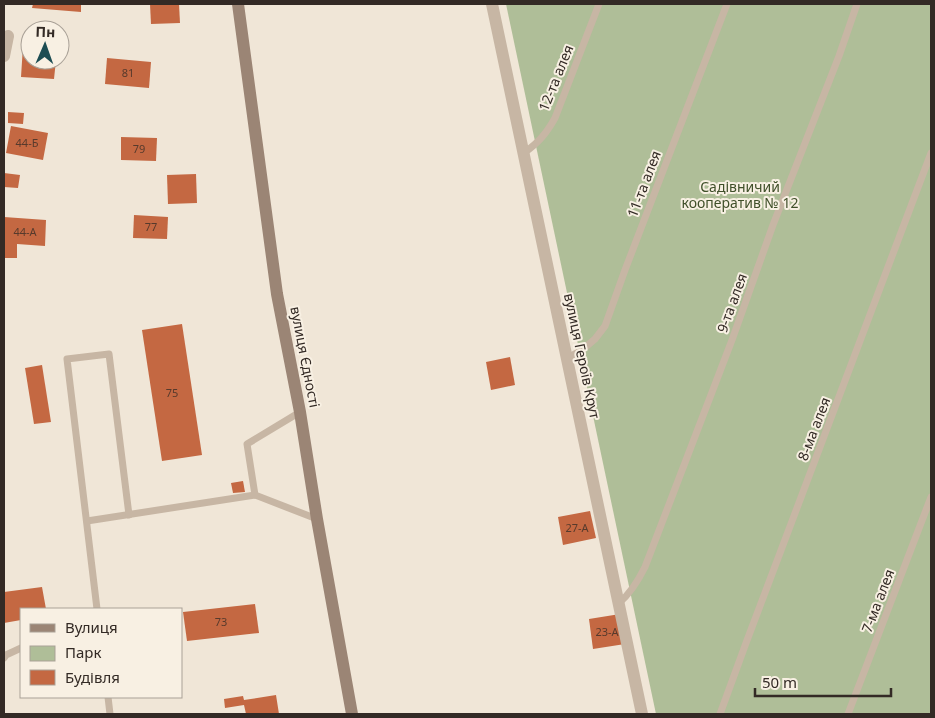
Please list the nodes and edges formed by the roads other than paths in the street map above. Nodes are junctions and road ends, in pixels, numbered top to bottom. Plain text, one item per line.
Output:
1 (238, 4) edge
2 (492, 4) edge
3 (599, 4) edge
4 (727, 4) edge
5 (857, 4) edge
6 (8, 36) dead end
7 (4, 56) edge
8 (524, 153) junction
9 (931, 153) edge
10 (567, 358) junction
11 (300, 412) junction
12 (255, 495) junction
13 (931, 497) edge
14 (129, 515) junction
15 (317, 519) junction
16 (87, 521) junction
17 (618, 603) junction
18 (97, 608) edge
19 (20, 648) edge
20 (4, 658) edge
21 (108, 698) edge
22 (110, 714) edge
23 (352, 714) edge
24 (642, 714) edge
25 (720, 714) edge
26 (848, 714) edge

1 - 11 main road, вулиця Єдності
2 - 8 street, вулиця Героїв Крут
3 - 8 lane, 12-та алея
4 - 10 lane, 11-та алея
5 - 17 lane, 9-та алея
6 - 7 street
8 - 10 street, вулиця Героїв Крут
9 - 25 lane, 8-ма алея
10 - 17 street, вулиця Героїв Крут
11 - 12 lane
11 - 15 main road, вулиця Єдності
12 - 14 lane
12 - 15 lane
13 - 26 lane, 7-ма алея
14 - 16 lane
14 - 16 lane
15 - 23 main road, вулиця Єдності
16 - 18 lane
17 - 24 street, вулиця Героїв Крут
19 - 20 lane
21 - 22 lane

